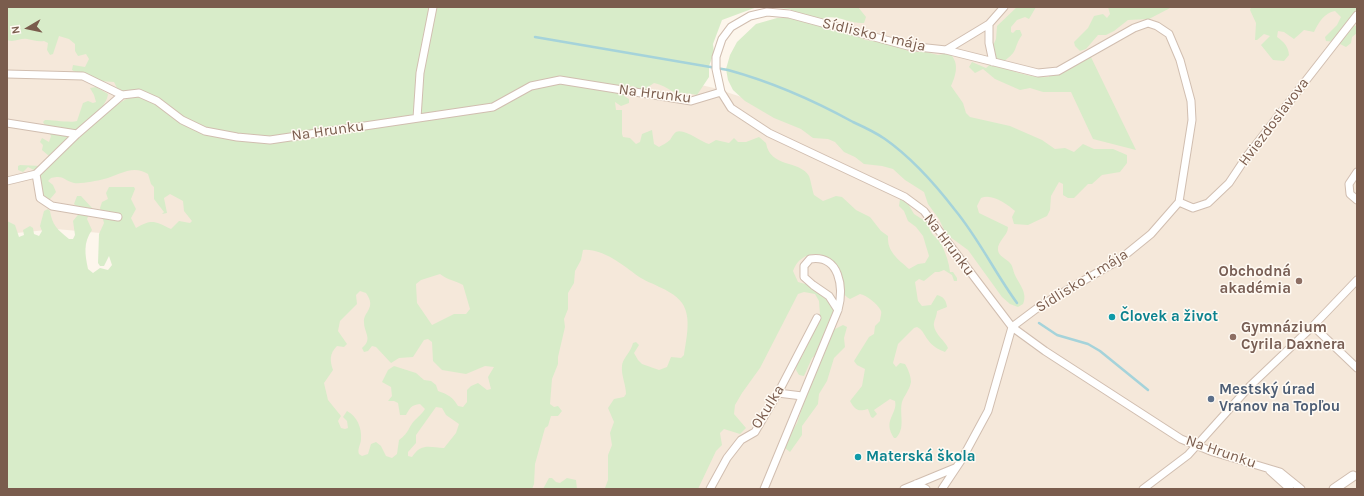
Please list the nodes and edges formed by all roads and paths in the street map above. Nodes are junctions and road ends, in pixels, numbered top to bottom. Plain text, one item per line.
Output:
1 (433, 7) edge
2 (1004, 7) edge
3 (1357, 15) edge
4 (989, 24) junction
5 (946, 50) junction
6 (993, 62) junction
7 (7, 74) edge
8 (721, 92) junction
9 (122, 95) junction
10 (417, 118) junction
11 (7, 123) edge
12 (77, 134) junction
13 (1357, 172) edge
14 (36, 174) junction
15 (7, 181) edge
16 (1357, 200) edge
17 (1179, 202) junction
18 (118, 217) dead end
19 (1357, 280) edge
20 (838, 310) junction
21 (817, 318) dead end
22 (1313, 326) junction
23 (1012, 328) junction
24 (1357, 368) edge
25 (778, 393) junction
26 (802, 396) junction
27 (1197, 446) junction
28 (955, 468) junction
29 (1270, 471) junction
30 (1355, 474) edge
31 (916, 484) junction
32 (710, 489) edge
33 (764, 489) edge
34 (904, 489) edge
35 (926, 489) edge
36 (942, 489) edge
37 (1143, 489) edge
38 (1290, 489) edge
39 (1301, 489) edge
40 (1334, 489) edge
41 (1344, 489) edge

1 - 10 street
2 - 4 street, Sídlisko 1. mája
3 - 17 street, Hviezdoslavova
4 - 5 street, Sídlisko 1. mája
4 - 6 street
5 - 6 street, Sídlisko 1. mája
5 - 8 street, Sídlisko 1. mája
6 - 17 street, Sídlisko 1. mája
7 - 9 street
8 - 10 street, Na Hrunku
8 - 23 street, Na Hrunku
9 - 10 street, Na Hrunku
9 - 12 street
11 - 12 street
12 - 14 street
13 - 16 street
14 - 15 street
14 - 18 street
17 - 23 street, Sídlisko 1. mája
19 - 22 street
20 - 20 street, Okulka
20 - 26 street, Okulka
21 - 25 street, Okulka
22 - 24 street
22 - 27 street
23 - 27 street, Na Hrunku
23 - 28 street
25 - 26 street
25 - 32 street, Okulka
26 - 33 street, Okulka
27 - 29 street, Na Hrunku
27 - 37 street
28 - 31 street
28 - 36 street
29 - 38 street, Na Hrunku
29 - 39 street, Na Hrunku
30 - 40 street
30 - 41 street
31 - 34 street
31 - 35 street

